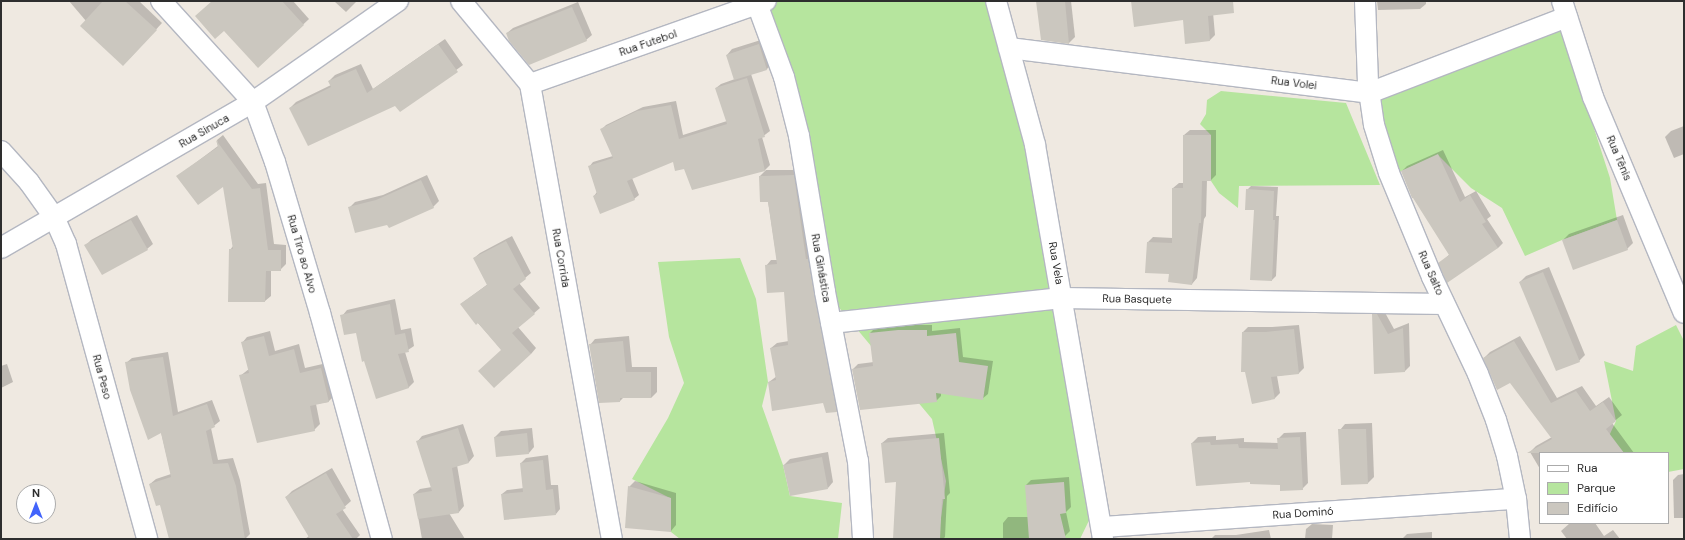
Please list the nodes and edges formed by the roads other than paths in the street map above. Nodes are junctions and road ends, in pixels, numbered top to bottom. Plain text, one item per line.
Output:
1 (161, 1) edge
2 (398, 1) edge
3 (461, 1) edge
4 (996, 1) edge
5 (1365, 1) edge
6 (760, 2) edge
7 (1564, 9) edge
8 (1009, 48) junction
9 (530, 84) junction
10 (1369, 93) junction
11 (253, 102) junction
12 (1, 151) edge
13 (54, 217) junction
14 (1, 248) edge
15 (1062, 298) junction
16 (1444, 304) junction
17 (1684, 313) edge
18 (831, 323) junction
19 (1516, 498) junction
20 (1102, 533) edge
21 (147, 539) edge
22 (382, 539) edge
23 (612, 539) edge
24 (863, 539) edge
25 (1520, 539) edge

1 - 11 street, Rua Tiro ao Alvo
2 - 11 street, Rua Sinuca
3 - 9 street, Rua Corrida
4 - 8 street, Rua Vela
5 - 10 street, Rua Salto
6 - 9 street, Rua Futebol
6 - 18 street, Rua Ginástica
7 - 10 street, Rua Volei
7 - 17 street, Rua Tênis
8 - 10 street, Rua Volei
8 - 15 street, Rua Vela
9 - 23 street, Rua Corrida
10 - 16 street, Rua Salto
11 - 13 street, Rua Sinuca
11 - 22 street, Rua Tiro ao Alvo
12 - 13 street, Rua Peso
13 - 14 street, Rua Sinuca
13 - 21 street, Rua Peso
15 - 16 street, Rua Basquete
15 - 18 street, Rua Basquete
15 - 20 street, Rua Vela
16 - 19 street, Rua Salto
18 - 24 street, Rua Ginástica
19 - 20 street, Rua Dominó
19 - 25 street, Rua Salto

